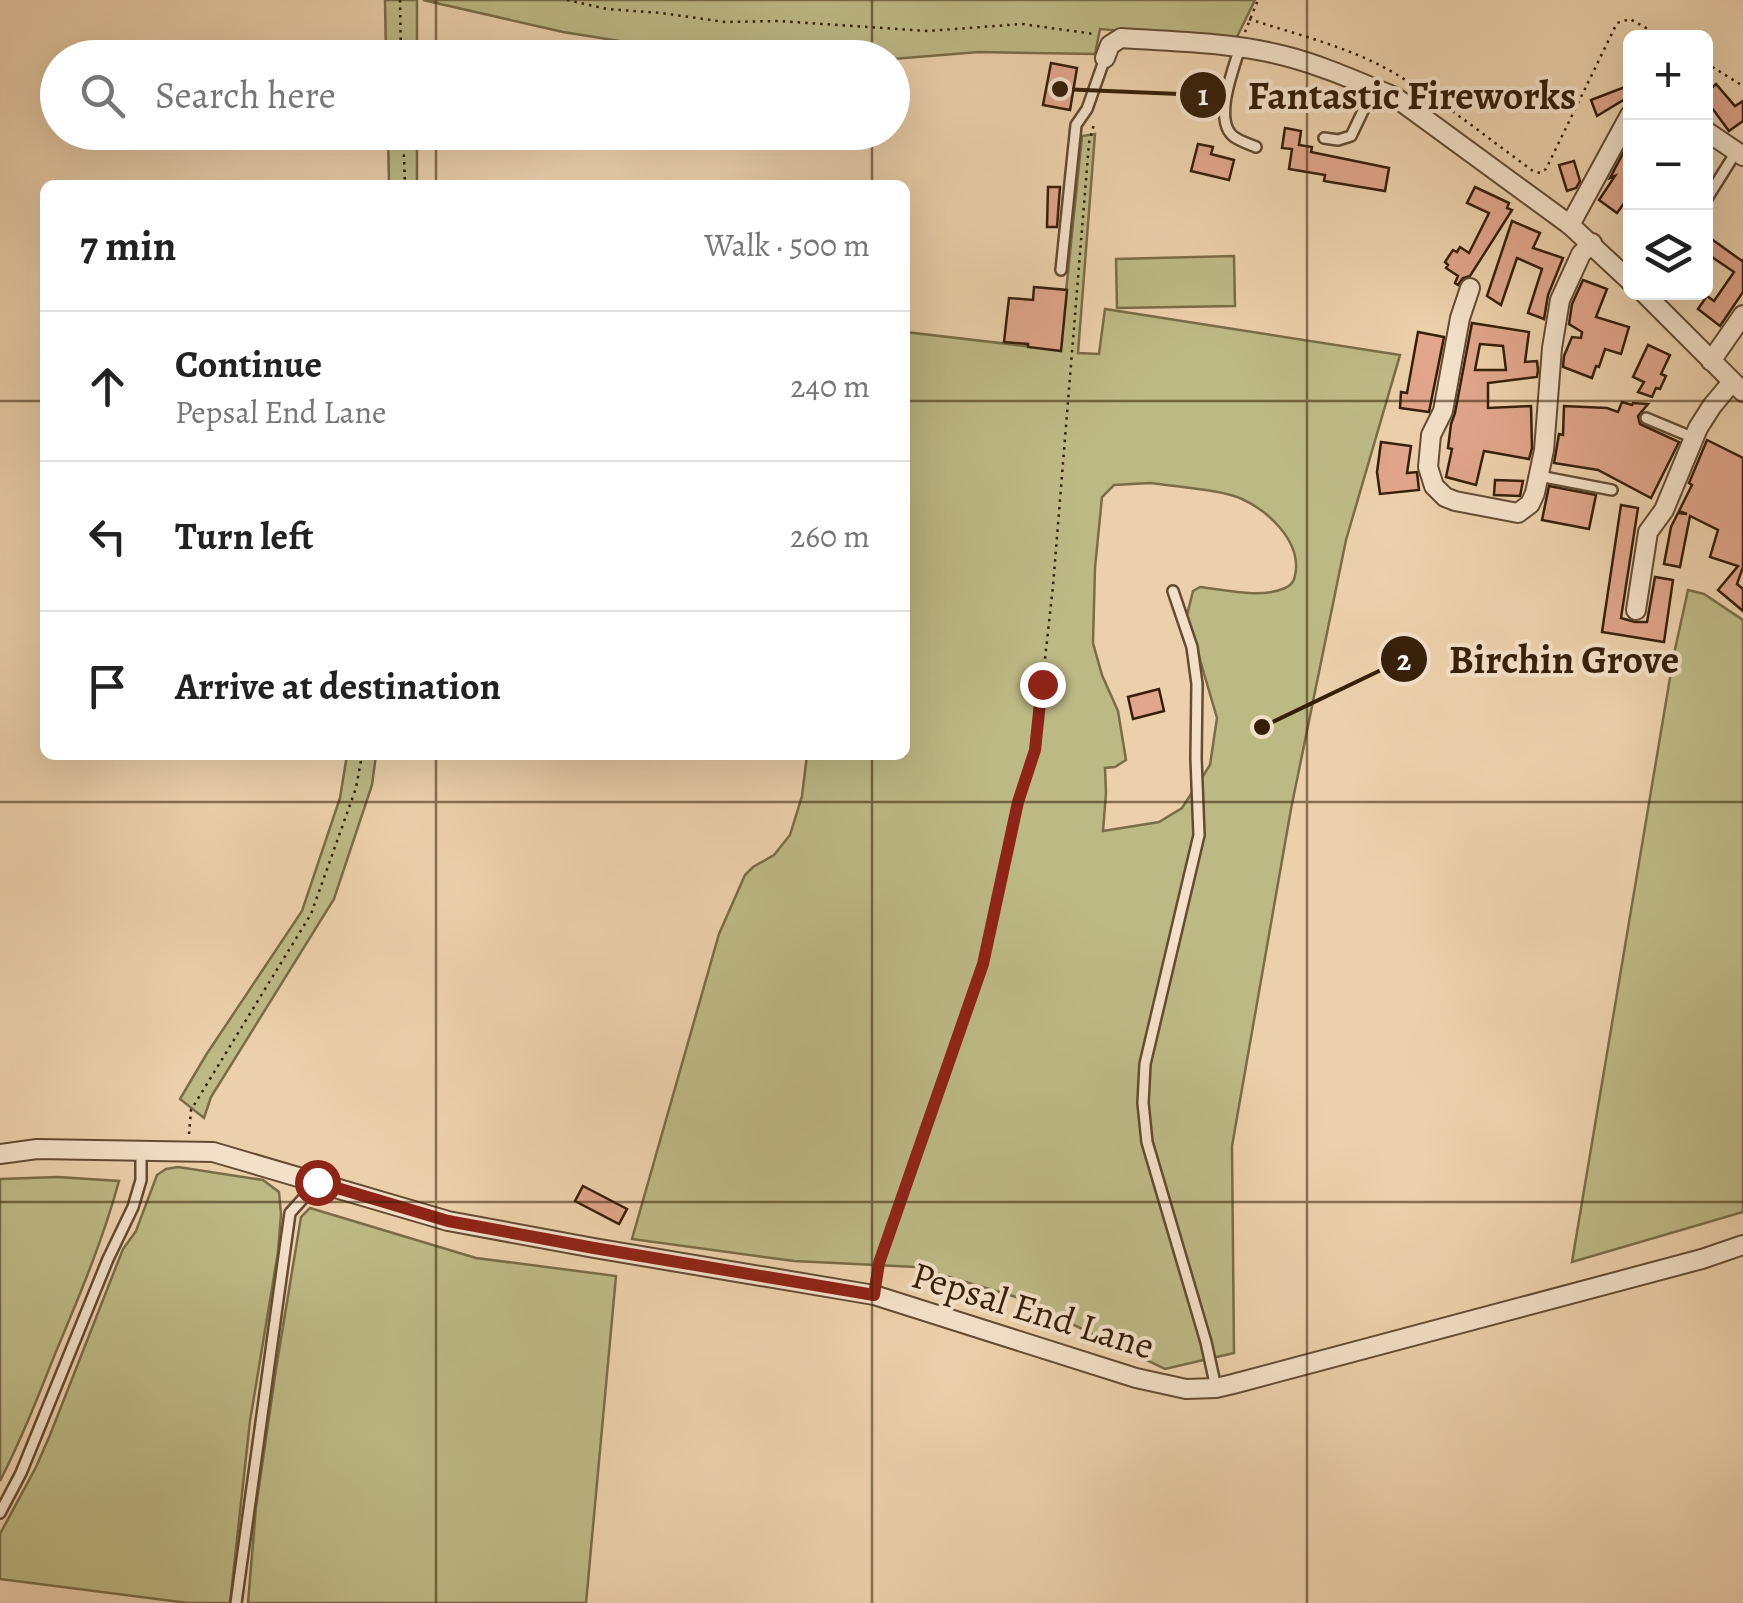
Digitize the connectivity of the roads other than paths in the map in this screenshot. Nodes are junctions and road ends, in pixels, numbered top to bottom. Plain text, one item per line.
1 (1240, 47) junction
2 (1105, 58) joint
3 (1374, 88) junction
4 (1627, 120) edge
5 (1713, 136) edge
6 (1324, 138) dead end
7 (1256, 147) dead end
8 (1740, 154) edge
9 (1713, 191) edge
10 (1570, 225) junction
11 (1592, 243) junction
12 (1060, 270) dead end
13 (1623, 274) edge
14 (1470, 288) dead end
15 (1651, 300) edge
16 (1743, 314) edge
17 (1711, 361) junction
18 (1738, 387) edge
19 (1646, 418) dead end
20 (1694, 438) junction
21 (1539, 476) junction
22 (1612, 490) dead end
23 (1173, 591) dead end
24 (1636, 610) dead end
25 (141, 1151) junction
26 (0, 1154) edge
27 (317, 1182) junction
28 (1743, 1245) edge
29 (1216, 1388) junction
30 (0, 1513) edge
31 (236, 1603) edge

1 - 2 street
1 - 3 street
1 - 7 lane
2 - 12 lane
3 - 6 lane
3 - 10 street
4 - 10 street
5 - 8 street
8 - 9 lane
10 - 11 street
11 - 13 street
11 - 21 street
14 - 21 street
15 - 17 street
16 - 17 street
17 - 18 street
18 - 20 street
19 - 20 lane
20 - 24 street
21 - 22 lane
23 - 29 lane
25 - 26 street, Pepsal End Lane
25 - 27 street, Pepsal End Lane
25 - 30 lane
27 - 29 street, Pepsal End Lane
27 - 31 lane
28 - 29 street, Pepsal End Lane

